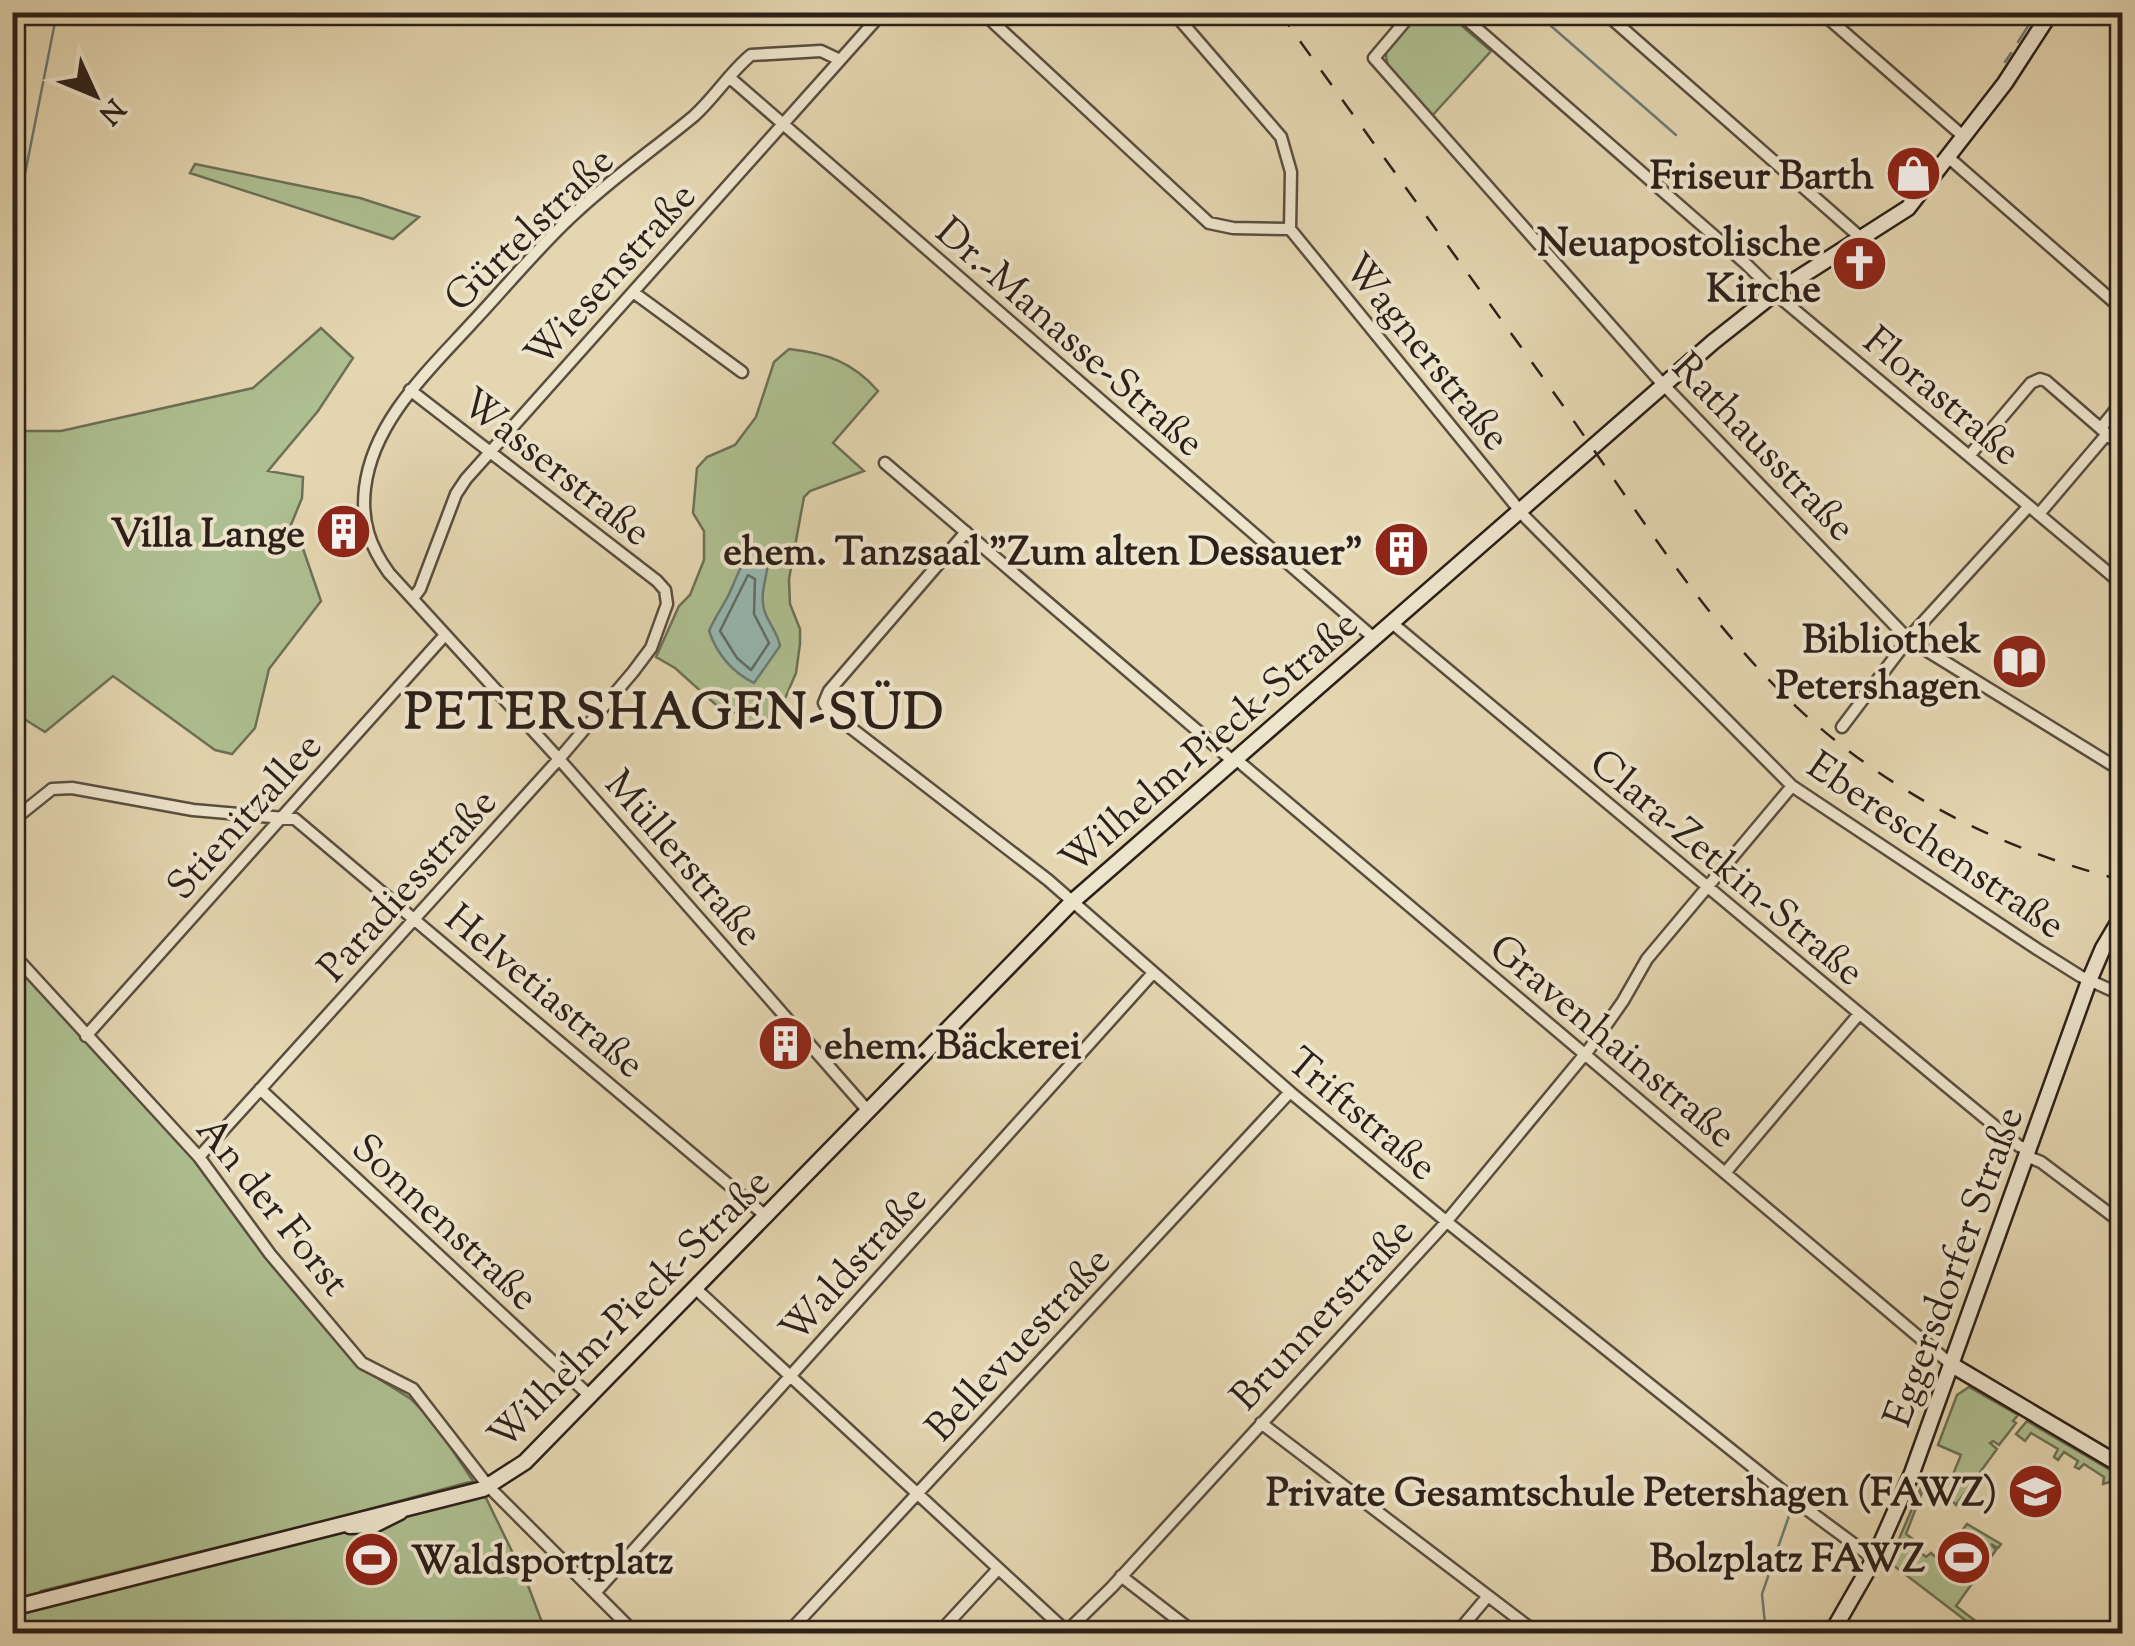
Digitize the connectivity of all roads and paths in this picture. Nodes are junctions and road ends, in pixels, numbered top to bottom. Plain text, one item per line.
1 (883, 12) edge
2 (982, 12) edge
3 (1174, 12) edge
4 (1413, 12) edge
5 (1458, 12) edge
6 (1604, 12) edge
7 (1822, 12) edge
8 (2052, 12) edge
9 (840, 60) junction
10 (730, 77) junction
11 (783, 124) junction
12 (1964, 136) junction
13 (1948, 158) junction
14 (1290, 228) junction
15 (1860, 238) junction
16 (633, 292) junction
17 (1775, 292) junction
18 (2122, 309) edge
19 (742, 372) dead end
20 (1664, 385) junction
21 (410, 390) junction
22 (2122, 402) edge
23 (2104, 431) junction
24 (2122, 447) edge
25 (492, 450) junction
26 (1970, 456) junction
27 (885, 463) dead end
28 (2028, 506) junction
29 (1519, 511) junction
30 (2039, 514) junction
31 (966, 532) junction
32 (375, 553) joint
33 (2122, 584) edge
34 (664, 590) joint
35 (414, 598) junction
36 (1392, 623) junction
37 (445, 635) junction
38 (1375, 639) junction
39 (1908, 639) junction
40 (1842, 727) dead end
41 (559, 759) junction
42 (1236, 761) junction
43 (2122, 771) edge
44 (1792, 786) junction
45 (282, 817) junction
46 (12, 821) edge
47 (1708, 888) junction
48 (1072, 902) junction
49 (2122, 916) edge
50 (415, 918) junction
51 (12, 953) edge
52 (1153, 973) junction
53 (2090, 981) junction
54 (2122, 995) edge
55 (1859, 1014) junction
56 (86, 1036) junction
57 (1585, 1054) junction
58 (260, 1090) junction
59 (1290, 1092) junction
60 (870, 1112) junction
61 (2027, 1153) junction
62 (199, 1157) junction
63 (1725, 1173) junction
64 (767, 1216) junction
65 (1447, 1222) junction
66 (2122, 1222) edge
67 (696, 1289) junction
68 (1952, 1365) junction
69 (790, 1376) junction
70 (592, 1397) junction
71 (1261, 1422) junction
72 (2122, 1466) edge
73 (489, 1487) junction
74 (918, 1494) junction
75 (1874, 1559) junction
76 (998, 1569) junction
77 (1121, 1576) junction
78 (596, 1592) junction
79 (1488, 1596) junction
80 (12, 1608) edge
81 (1065, 1632) edge
82 (636, 1634) edge
83 (787, 1634) edge
84 (938, 1634) edge
85 (1196, 1634) edge
86 (1456, 1634) edge
87 (1538, 1634) edge
88 (1831, 1634) edge

1 - 9 street, Wiesenstraße
2 - 14 street
3 - 14 street
4 - 20 street, Rathausstraße
5 - 17 street, Florastraße
6 - 15 street
7 - 12 street
8 - 12 street, Wilhelm-Pieck-Straße
9 - 10 street, Gürtelstraße
9 - 11 street, Wiesenstraße
10 - 11 street, Dr.-Manasse-Straße
10 - 21 street, Gürtelstraße
11 - 16 street, Wiesenstraße
11 - 38 street, Dr.-Manasse-Straße
12 - 13 street, Wilhelm-Pieck-Straße
13 - 15 street, Wilhelm-Pieck-Straße
13 - 18 street
14 - 29 street, Wagnerstraße
15 - 17 street, Wilhelm-Pieck-Straße
16 - 19 street
16 - 25 street, Wiesenstraße
17 - 20 street, Wilhelm-Pieck-Straße
17 - 26 street, Florastraße
20 - 29 street, Wilhelm-Pieck-Straße
20 - 39 street, Rathausstraße
21 - 25 street, Wasserstraße
21 - 32 street, Gürtelstraße
22 - 23 street
23 - 24 street
23 - 26 street
23 - 30 street
25 - 34 street, Wasserstraße
25 - 35 street, Wiesenstraße
26 - 28 street, Florastraße
27 - 31 street, Gravenhainstraße
28 - 30 street, Florastraße
28 - 39 street
29 - 36 street, Wilhelm-Pieck-Straße
29 - 44 street, Ebereschenstraße
30 - 33 street, Florastraße
31 - 42 street, Gravenhainstraße
31 - 48 street, Triftstraße
32 - 35 street, Müllerstraße
34 - 41 street, Paradiesstraße
35 - 37 street, Müllerstraße
36 - 38 street, Wilhelm-Pieck-Straße
36 - 47 street, Clara-Zetkin-Straße
37 - 41 street, Müllerstraße
37 - 45 street, Stienitzallee
38 - 42 street, Wilhelm-Pieck-Straße
39 - 40 street
39 - 43 street, Rathausstraße
41 - 50 street, Paradiesstraße
41 - 60 street, Müllerstraße
42 - 48 street, Wilhelm-Pieck-Straße
42 - 57 street, Gravenhainstraße
44 - 47 street, Brunnerstraße
44 - 53 street, Ebereschenstraße
45 - 46 street
45 - 50 street, Helvetiastraße
45 - 56 street, Stienitzallee
47 - 55 street, Clara-Zetkin-Straße
47 - 57 street, Brunnerstraße
48 - 52 street, Triftstraße
48 - 60 street, Wilhelm-Pieck-Straße
49 - 53 street, Eggersdorfer Straße
50 - 58 street, Paradiesstraße
50 - 64 street, Helvetiastraße
51 - 56 street, An der Forst
52 - 59 street, Triftstraße
52 - 69 street, Waldstraße
53 - 54 street, Ebereschenstraße
53 - 61 street, Eggersdorfer Straße
55 - 61 street, Clara-Zetkin-Straße
55 - 63 street
56 - 62 street, An der Forst
57 - 63 street, Gravenhainstraße
57 - 65 street, Brunnerstraße
58 - 62 street, Paradiesstraße
58 - 70 street, Sonnenstraße
59 - 65 street, Triftstraße
59 - 74 street, Bellevuestraße
60 - 64 street, Wilhelm-Pieck-Straße
61 - 66 street, Clara-Zetkin-Straße
61 - 68 street, Eggersdorfer Straße
62 - 73 street, An der Forst
63 - 68 street, Gravenhainstraße
64 - 67 street, Wilhelm-Pieck-Straße
65 - 71 street, Brunnerstraße
65 - 75 street, Triftstraße
67 - 69 street
67 - 70 street, Wilhelm-Pieck-Straße
68 - 72 street
68 - 75 street, Eggersdorfer Straße
69 - 74 street
69 - 78 street, Waldstraße
70 - 73 street, Wilhelm-Pieck-Straße
71 - 77 street, Brunnerstraße
71 - 79 street
73 - 78 street, An der Forst
73 - 80 street, Wilhelm-Pieck-Straße
74 - 76 street
74 - 83 street, Bellevuestraße
75 - 88 street, Eggersdorfer Straße
76 - 81 street
76 - 84 street
77 - 81 street, Brunnerstraße
77 - 85 street
78 - 82 street, An der Forst
79 - 86 street
79 - 87 street

